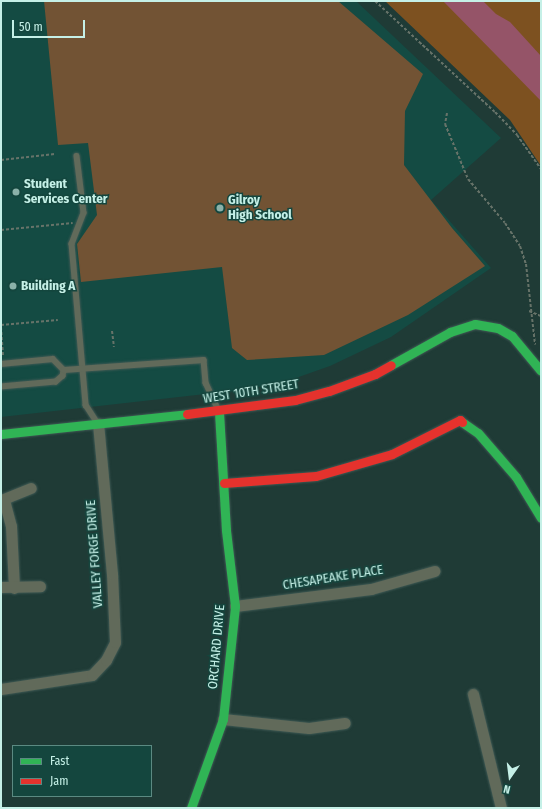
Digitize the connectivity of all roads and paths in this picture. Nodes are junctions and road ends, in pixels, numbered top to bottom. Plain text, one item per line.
1 (375, 1) edge
2 (448, 113) dead end
3 (55, 154) dead end
4 (77, 156) dead end
5 (1, 160) edge
6 (541, 169) edge
7 (80, 222) junction
8 (1, 230) edge
9 (529, 311) junction
10 (541, 316) edge
11 (58, 320) dead end
12 (1, 326) edge
13 (112, 332) dead end
14 (114, 347) dead end
15 (536, 347) dead end
16 (3, 355) dead end
17 (1, 364) edge
18 (64, 370) junction
19 (83, 371) junction
20 (541, 371) edge
21 (1, 387) edge
22 (219, 411) junction
23 (98, 424) junction
24 (1, 434) edge
25 (224, 483) junction
26 (31, 488) dead end
27 (3, 500) edge
28 (541, 518) edge
29 (434, 571) dead end
30 (40, 586) dead end
31 (1, 587) edge
32 (14, 588) junction
33 (235, 606) junction
34 (1, 689) edge
35 (473, 694) dead end
36 (223, 719) junction
37 (346, 723) dead end
38 (191, 808) edge
39 (501, 808) edge

1 - 6 path
2 - 9 path
3 - 5 path
4 - 7 lane
7 - 8 path
7 - 19 lane
9 - 10 path
9 - 15 path
11 - 12 path
12 - 16 path
13 - 14 path
17 - 18 lane
18 - 19 lane
18 - 21 lane
19 - 22 lane
19 - 23 lane
20 - 22 street, WEST 10TH STREET
22 - 23 street, WEST 10TH STREET
22 - 25 street, ORCHARD DRIVE
23 - 24 street, WEST 10TH STREET
23 - 34 street, VALLEY FORGE DRIVE
25 - 28 street
25 - 33 street, ORCHARD DRIVE
26 - 27 street
27 - 32 street
29 - 33 street, CHESAPEAKE PLACE
30 - 32 street
31 - 32 street
33 - 36 street, ORCHARD DRIVE
35 - 39 street
36 - 37 street
36 - 38 street, ORCHARD DRIVE

